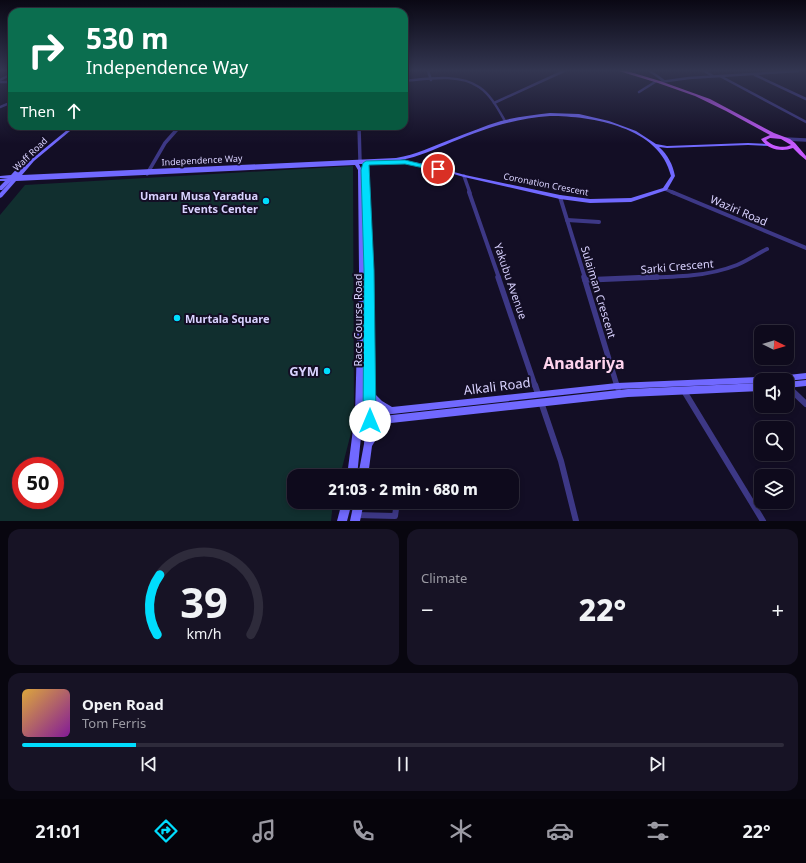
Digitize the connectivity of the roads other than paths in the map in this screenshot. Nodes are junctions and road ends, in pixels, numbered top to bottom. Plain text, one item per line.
1 (488, 95) edge
2 (511, 95) edge
3 (692, 95) edge
4 (696, 95) edge
5 (756, 95) edge
6 (494, 103) junction
7 (505, 121) junction
8 (806, 122) edge
9 (65, 130) edge
10 (69, 130) edge
11 (176, 130) edge
12 (359, 130) edge
13 (781, 138) junction
14 (763, 139) junction
15 (804, 140) edge
16 (748, 144) junction
17 (793, 145) junction
18 (773, 146) junction
19 (658, 147) junction
20 (413, 155) junction
21 (806, 159) edge
22 (395, 162) joint
23 (361, 163) junction
24 (412, 163) junction
25 (22, 171) junction
26 (148, 173) junction
27 (28, 176) junction
28 (464, 176) junction
29 (23, 179) junction
30 (7, 180) edge
31 (665, 189) junction
32 (0, 196) edge
33 (560, 197) junction
34 (567, 220) junction
35 (599, 222) dead end
36 (806, 248) edge
37 (767, 249) dead end
38 (585, 280) junction
39 (806, 376) edge
40 (806, 383) edge
41 (794, 385) edge
42 (754, 387) edge
43 (619, 390) junction
44 (684, 391) junction
45 (369, 393) junction
46 (794, 393) edge
47 (538, 394) junction
48 (541, 402) junction
49 (806, 404) edge
50 (391, 415) junction
51 (370, 417) junction
52 (359, 418) junction
53 (368, 444) junction
54 (353, 469) edge
55 (364, 469) edge
56 (345, 509) edge
57 (396, 509) edge
58 (356, 518) edge
59 (342, 521) edge
60 (576, 521) edge
61 (763, 521) edge

1 - 6 street
2 - 6 street
3 - 14 main road
4 - 13 main road
5 - 8 street
6 - 7 street
7 - 19 main road
7 - 20 main road
9 - 30 main road, Waff Road
10 - 25 main road, Waff Road
11 - 26 street
12 - 23 street
13 - 14 main road
13 - 15 street
13 - 17 main road
14 - 16 main road
14 - 18 main road
15 - 17 street
16 - 18 main road
16 - 19 main road
17 - 18 main road
17 - 21 main road
18 - 21 main road
19 - 31 main road
20 - 23 main road, Independence Way
20 - 24 main road
22 - 23 main road, Independence Way
22 - 24 main road, Coronation Crescent
23 - 26 main road, Independence Way
23 - 45 main road, Race Course Road
23 - 52 main road, Race Course Road
24 - 28 main road, Coronation Crescent
25 - 27 main road
25 - 30 main road, Waff Road
26 - 27 main road, Independence Way
26 - 29 main road, Independence Way
27 - 30 main road, Independence Way
28 - 33 main road, Coronation Crescent
28 - 47 street, Yakubu Avenue
29 - 30 main road
29 - 30 main road, Independence Way
30 - 32 main road, Waff Road
31 - 33 main road, Coronation Crescent
31 - 36 street, Waziri Road
33 - 34 street, Sulaiman Crescent
34 - 35 street
34 - 38 street, Sulaiman Crescent
37 - 38 street, Sarki Crescent
38 - 43 street, Sulaiman Crescent
39 - 43 main road, Alkali Road
40 - 41 main road
42 - 44 main road, Alkali Road
43 - 44 main road, Alkali Road
43 - 47 main road, Alkali Road
43 - 48 main road, Alkali Road
44 - 61 street
45 - 50 main road
45 - 51 main road, Race Course Road
46 - 49 street
47 - 50 main road, Alkali Road
48 - 50 main road, Alkali Road
48 - 60 street
50 - 51 main road, Alkali Road
50 - 53 main road
51 - 52 main road, Alkali Road
51 - 53 main road, Race Course Road
52 - 54 main road, Race Course Road
53 - 55 main road, Race Course Road
56 - 59 main road
57 - 58 street

